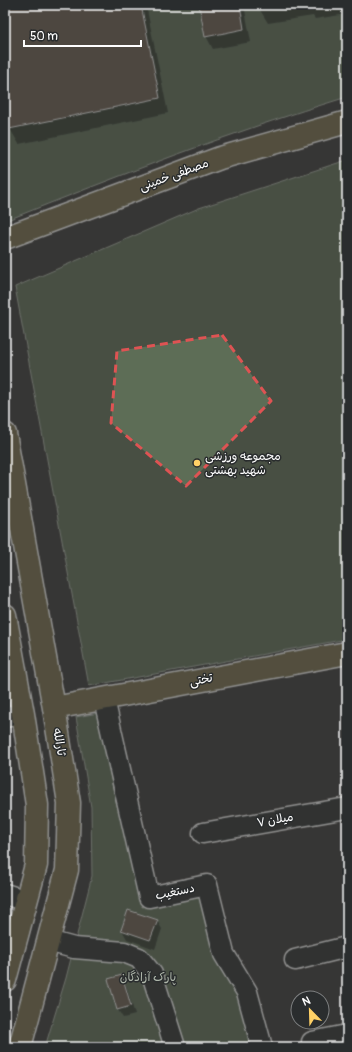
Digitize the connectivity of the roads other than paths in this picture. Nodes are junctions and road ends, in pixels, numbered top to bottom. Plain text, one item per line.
1 (347, 122) edge
2 (5, 238) edge
3 (5, 434) edge
4 (5, 615) edge
5 (347, 653) edge
6 (104, 699) junction
7 (54, 708) junction
8 (14, 715) edge
9 (347, 808) edge
10 (203, 833) dead end
11 (5, 894) edge
12 (26, 901) junction
13 (48, 941) junction
14 (347, 947) edge
15 (295, 960) dead end
16 (5, 980) edge
17 (347, 1034) edge
18 (312, 1042) dead end
19 (20, 1047) edge
20 (175, 1047) edge
21 (262, 1047) edge

1 - 2 main road, مصطفی خمینی
3 - 7 main road, ثارالله
4 - 8 main road
5 - 6 main road, تختی
6 - 7 main road, تختی
6 - 21 street, دستغیب
7 - 13 main road, ثارالله
8 - 12 main road
9 - 10 street, میلان ۷
11 - 12 street
12 - 16 main road
13 - 19 main road, ثارالله
13 - 20 street
14 - 15 street
17 - 18 street

